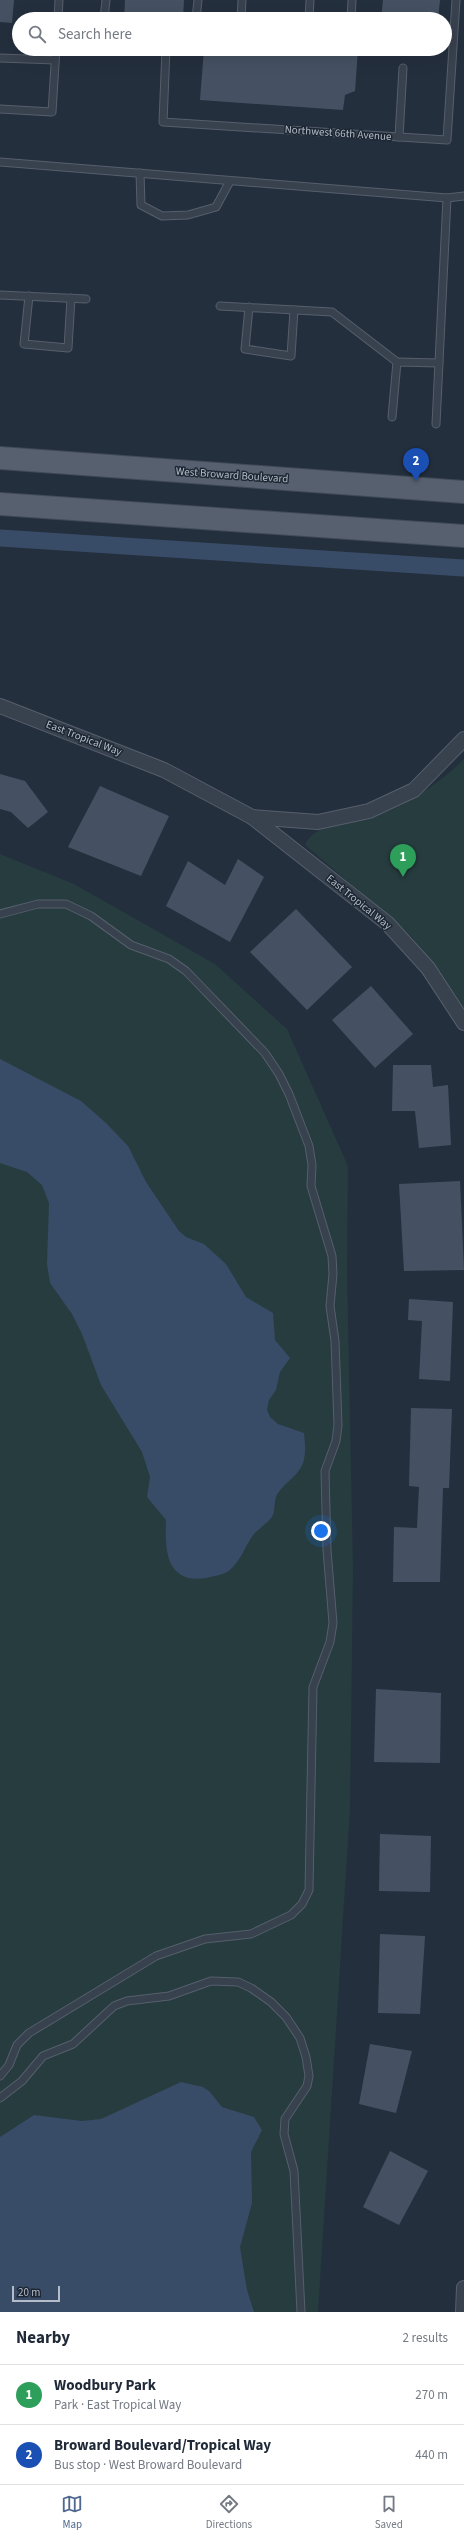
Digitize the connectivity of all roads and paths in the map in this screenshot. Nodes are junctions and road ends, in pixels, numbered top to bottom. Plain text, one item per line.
1 (59, 0) edge
2 (106, 0) edge
3 (198, 0) edge
4 (242, 0) edge
5 (310, 0) edge
6 (352, 0) edge
7 (456, 0) edge
8 (58, 12) edge
9 (105, 12) edge
10 (197, 12) edge
11 (241, 12) edge
12 (309, 12) edge
13 (351, 12) edge
14 (55, 56) edge
15 (166, 56) edge
16 (0, 58) edge
17 (55, 60) junction
18 (403, 68) dead end
19 (0, 109) edge
20 (399, 137) junction
21 (0, 162) edge
22 (140, 173) junction
23 (230, 181) junction
24 (464, 196) edge
25 (447, 198) junction
26 (0, 295) edge
27 (29, 296) junction
28 (71, 298) junction
29 (86, 299) dead end
30 (220, 306) dead end
31 (249, 307) junction
32 (294, 310) junction
33 (397, 362) junction
34 (439, 363) junction
35 (392, 417) dead end
36 (436, 424) dead end
37 (0, 458) edge
38 (464, 492) edge
39 (0, 504) edge
40 (464, 536) edge
41 (0, 706) edge
42 (464, 739) edge
43 (252, 817) junction
44 (0, 914) edge
45 (464, 1023) edge
46 (0, 2076) edge
47 (0, 2098) edge
48 (464, 2288) edge
49 (301, 2312) edge
50 (463, 2312) edge

1 - 8 lane
2 - 9 lane
3 - 10 lane
4 - 11 lane
5 - 12 lane
6 - 13 lane
7 - 20 lane, Northwest 66th Avenue
14 - 17 lane
15 - 20 lane, Northwest 66th Avenue
16 - 17 lane
17 - 19 lane
18 - 20 lane
21 - 22 lane
22 - 23 lane
22 - 23 lane
23 - 25 lane
24 - 25 lane
25 - 34 lane
26 - 27 lane
27 - 28 lane
27 - 28 lane
28 - 29 lane
30 - 31 lane
31 - 32 lane
31 - 32 lane
32 - 33 lane
33 - 34 lane
33 - 35 lane
34 - 36 lane
37 - 38 main road, West Broward Boulevard
39 - 40 main road
41 - 43 street, East Tropical Way
42 - 43 street, East Tropical Way
43 - 45 street, East Tropical Way
44 - 46 lane
47 - 49 lane
48 - 50 street

